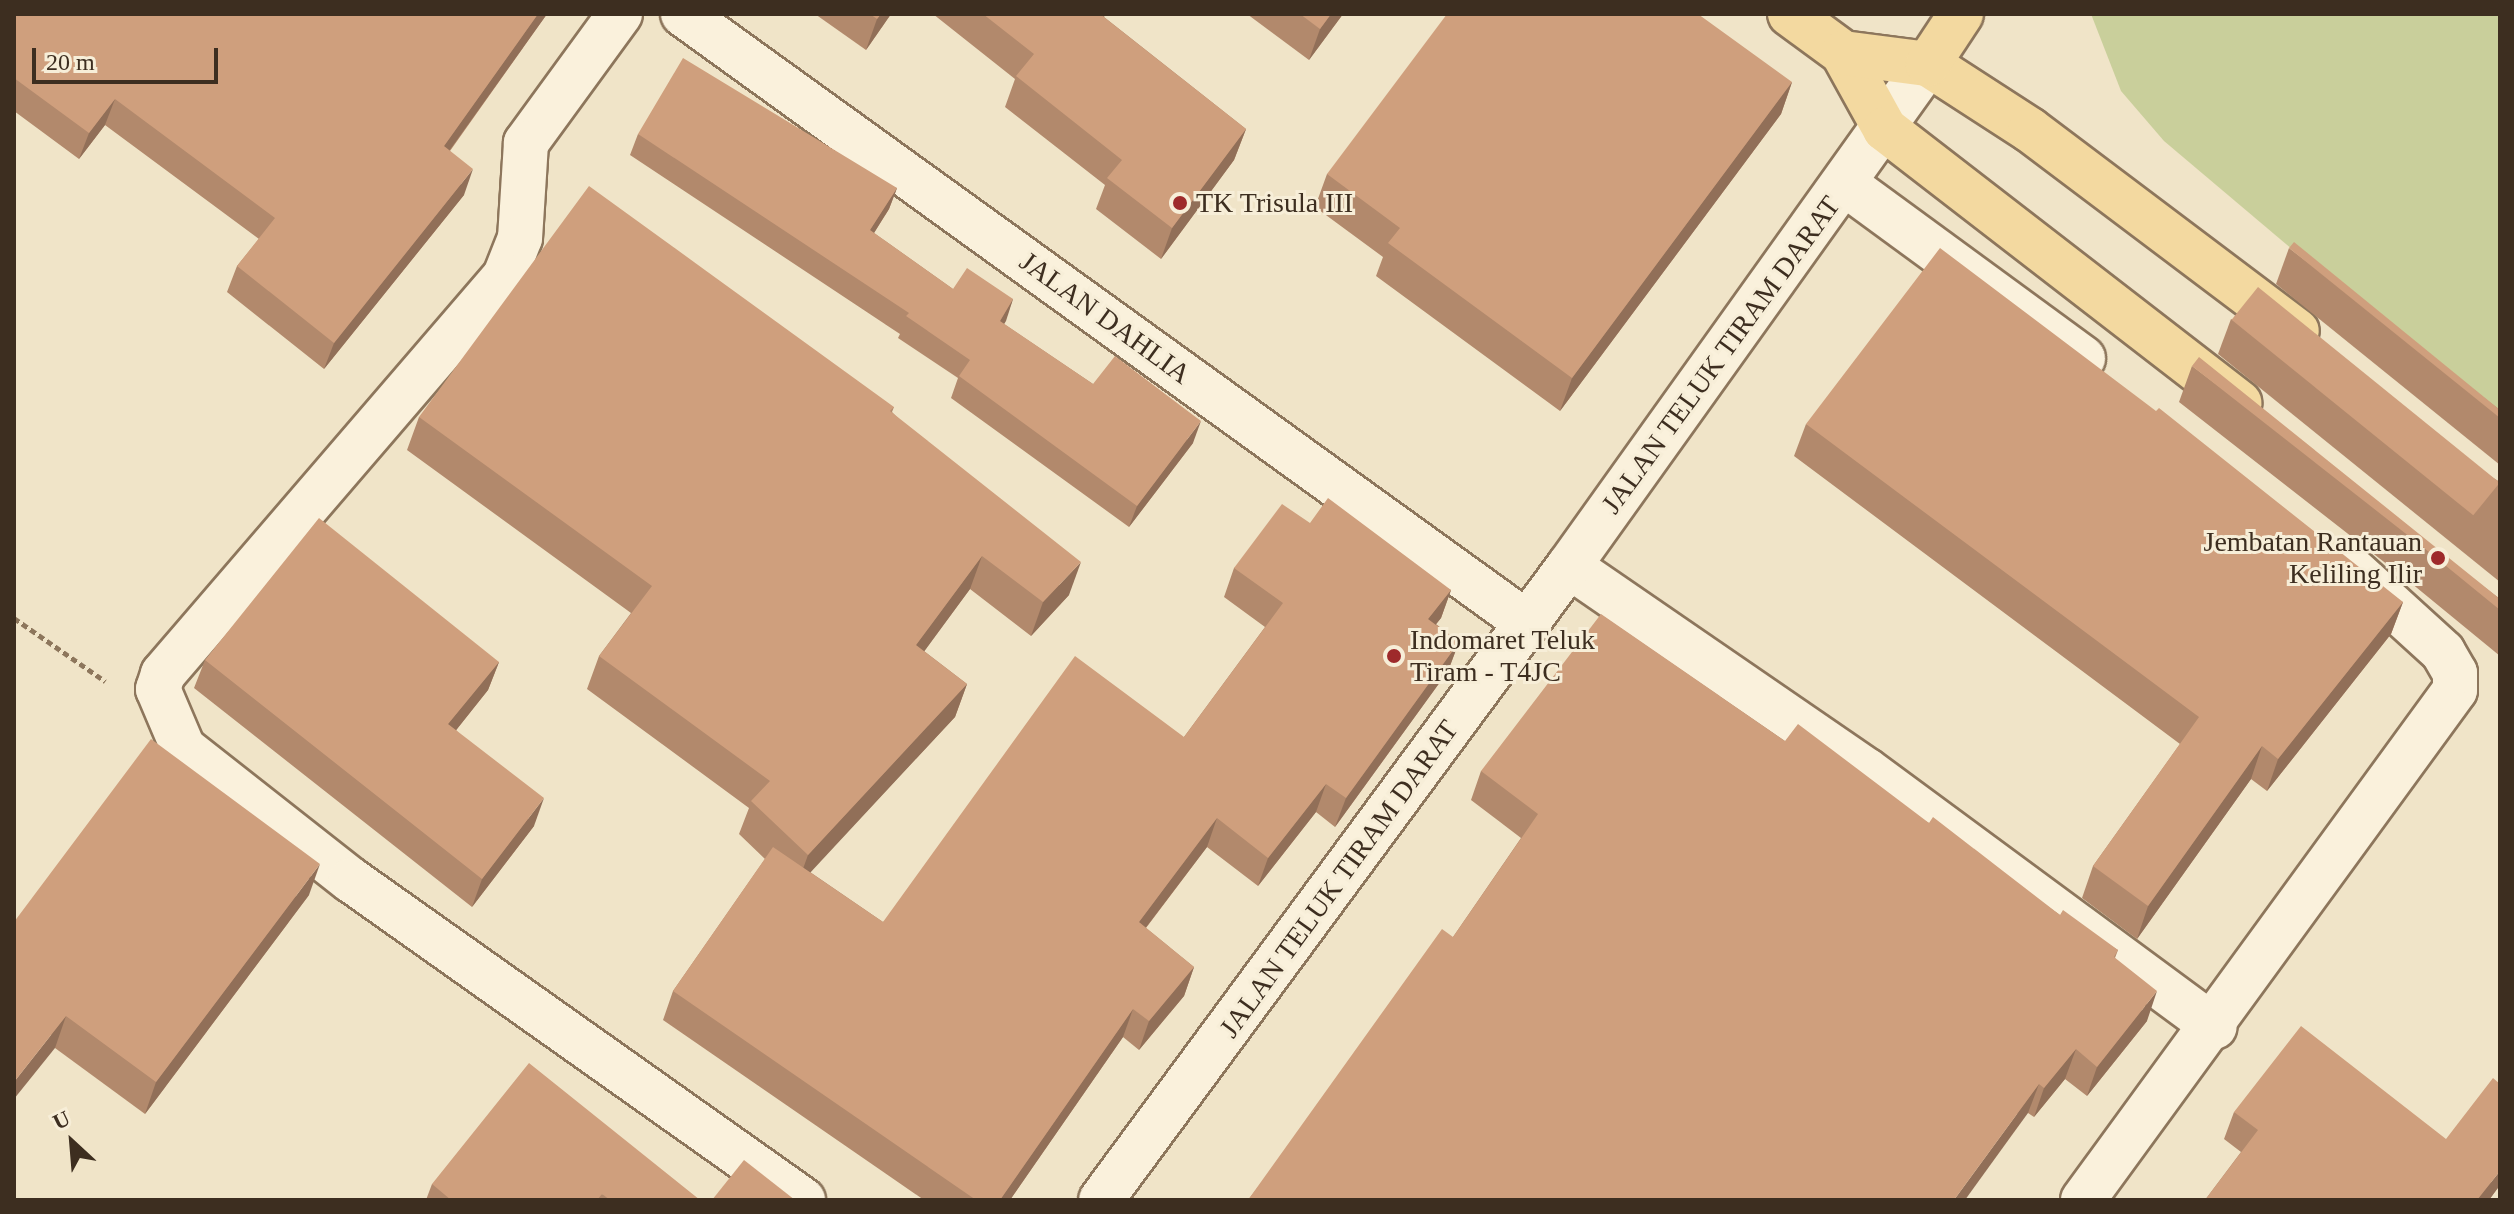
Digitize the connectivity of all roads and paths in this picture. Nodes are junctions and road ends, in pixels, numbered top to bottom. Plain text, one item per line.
1 (620, 14) edge
2 (683, 14) edge
3 (1790, 14) edge
4 (1961, 14) edge
5 (1843, 53) junction
6 (1928, 64) junction
7 (1885, 129) junction
8 (1845, 184) junction
9 (2329, 357) edge
10 (2117, 384) edge
11 (2274, 431) edge
12 (2327, 549) edge
13 (1569, 566) junction
14 (14, 618) edge
15 (1527, 623) junction
16 (168, 720) junction
17 (2214, 1027) junction
18 (803, 1200) edge
19 (1101, 1200) edge
20 (2083, 1200) edge

1 - 16 street
2 - 15 street, JALAN DAHLIA
3 - 5 main road
4 - 6 main road
5 - 6 main road
5 - 7 main road
6 - 7 street, JALAN TELUK TIRAM DARAT
6 - 9 main road
7 - 8 street, JALAN TELUK TIRAM DARAT
7 - 11 main road
8 - 10 street
8 - 13 street, JALAN TELUK TIRAM DARAT
12 - 17 street
13 - 15 street, JALAN TELUK TIRAM DARAT
13 - 17 street
14 - 16 path
15 - 19 street, JALAN TELUK TIRAM DARAT
16 - 18 street
17 - 20 street

